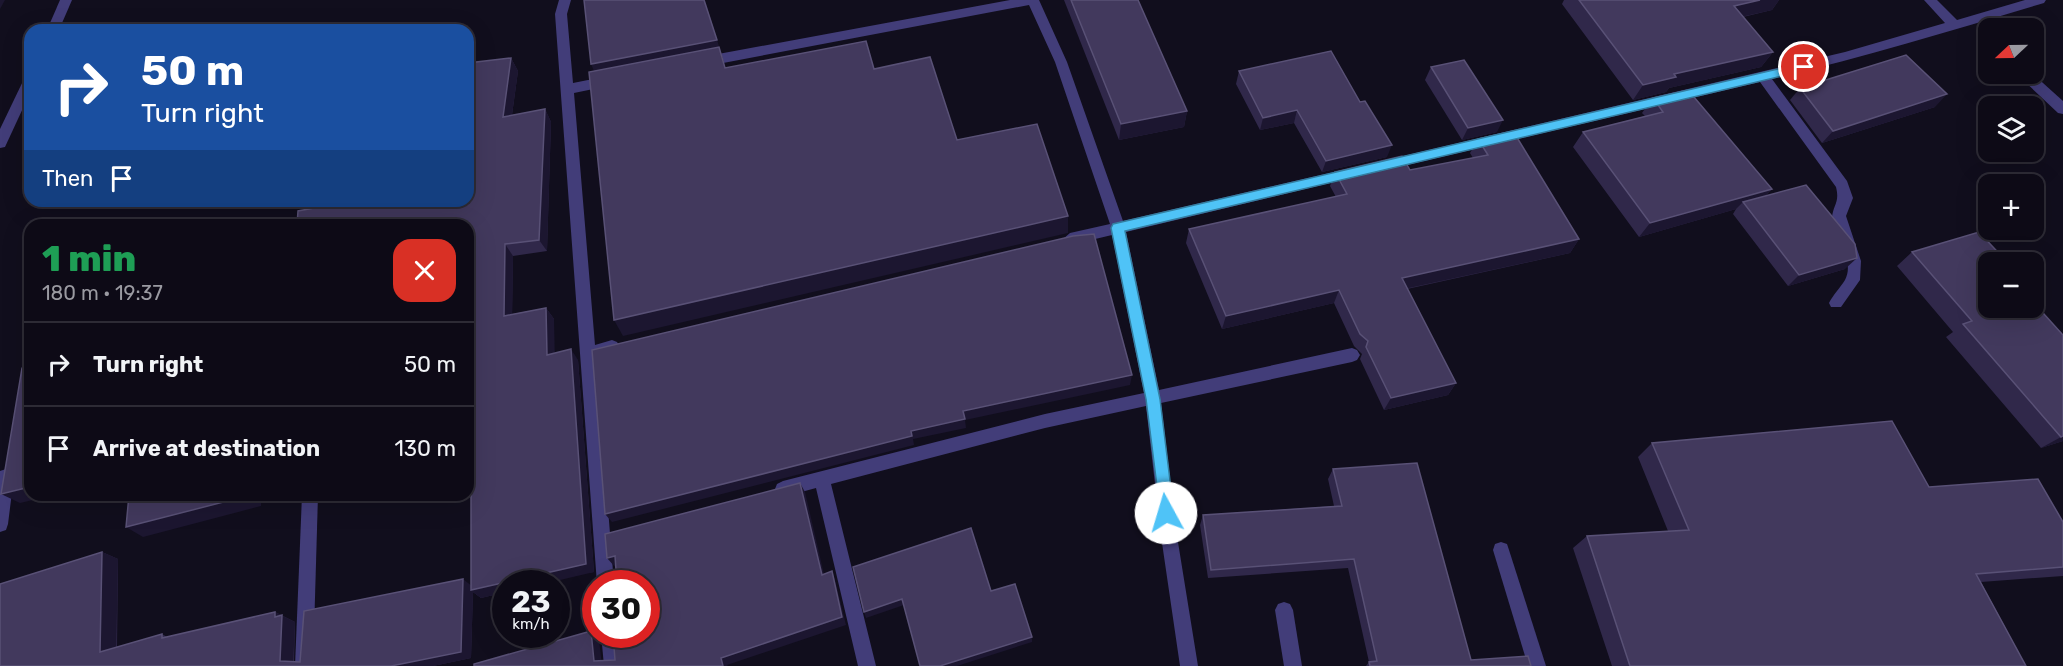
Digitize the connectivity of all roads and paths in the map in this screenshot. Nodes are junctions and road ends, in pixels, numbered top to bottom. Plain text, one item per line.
1 (66, 0) edge
2 (565, 0) edge
3 (1033, 0) edge
4 (1929, 0) edge
5 (2040, 0) edge
6 (55, 24) edge
7 (1955, 26) junction
8 (693, 64) edge
9 (1763, 77) junction
10 (624, 78) edge
11 (2036, 84) edge
12 (567, 89) junction
13 (24, 92) edge
14 (2063, 109) edge
15 (0, 143) edge
16 (1118, 228) junction
17 (1060, 241) edge
18 (1836, 303) dead end
19 (622, 344) edge
20 (587, 352) junction
21 (1352, 355) dead end
22 (1153, 399) junction
23 (9, 457) edge
24 (822, 479) junction
25 (764, 494) edge
26 (310, 501) edge
27 (0, 524) edge
28 (1501, 550) dead end
29 (607, 570) edge
30 (1284, 610) dead end
31 (611, 648) edge
32 (304, 666) edge
33 (613, 666) edge
34 (867, 666) edge
35 (1189, 666) edge
36 (1293, 666) edge
37 (1538, 666) edge

1 - 6 street
2 - 12 street
3 - 8 street
3 - 16 street
4 - 7 street
5 - 7 street
7 - 9 street
9 - 16 street
9 - 18 street
10 - 12 street
11 - 14 street
12 - 20 street
13 - 15 street
16 - 17 street
16 - 22 street
19 - 20 street
20 - 29 street
21 - 22 street
22 - 24 street
22 - 35 street
23 - 27 street
24 - 25 street
24 - 34 street
26 - 32 street
28 - 37 street
30 - 36 street
31 - 33 street

